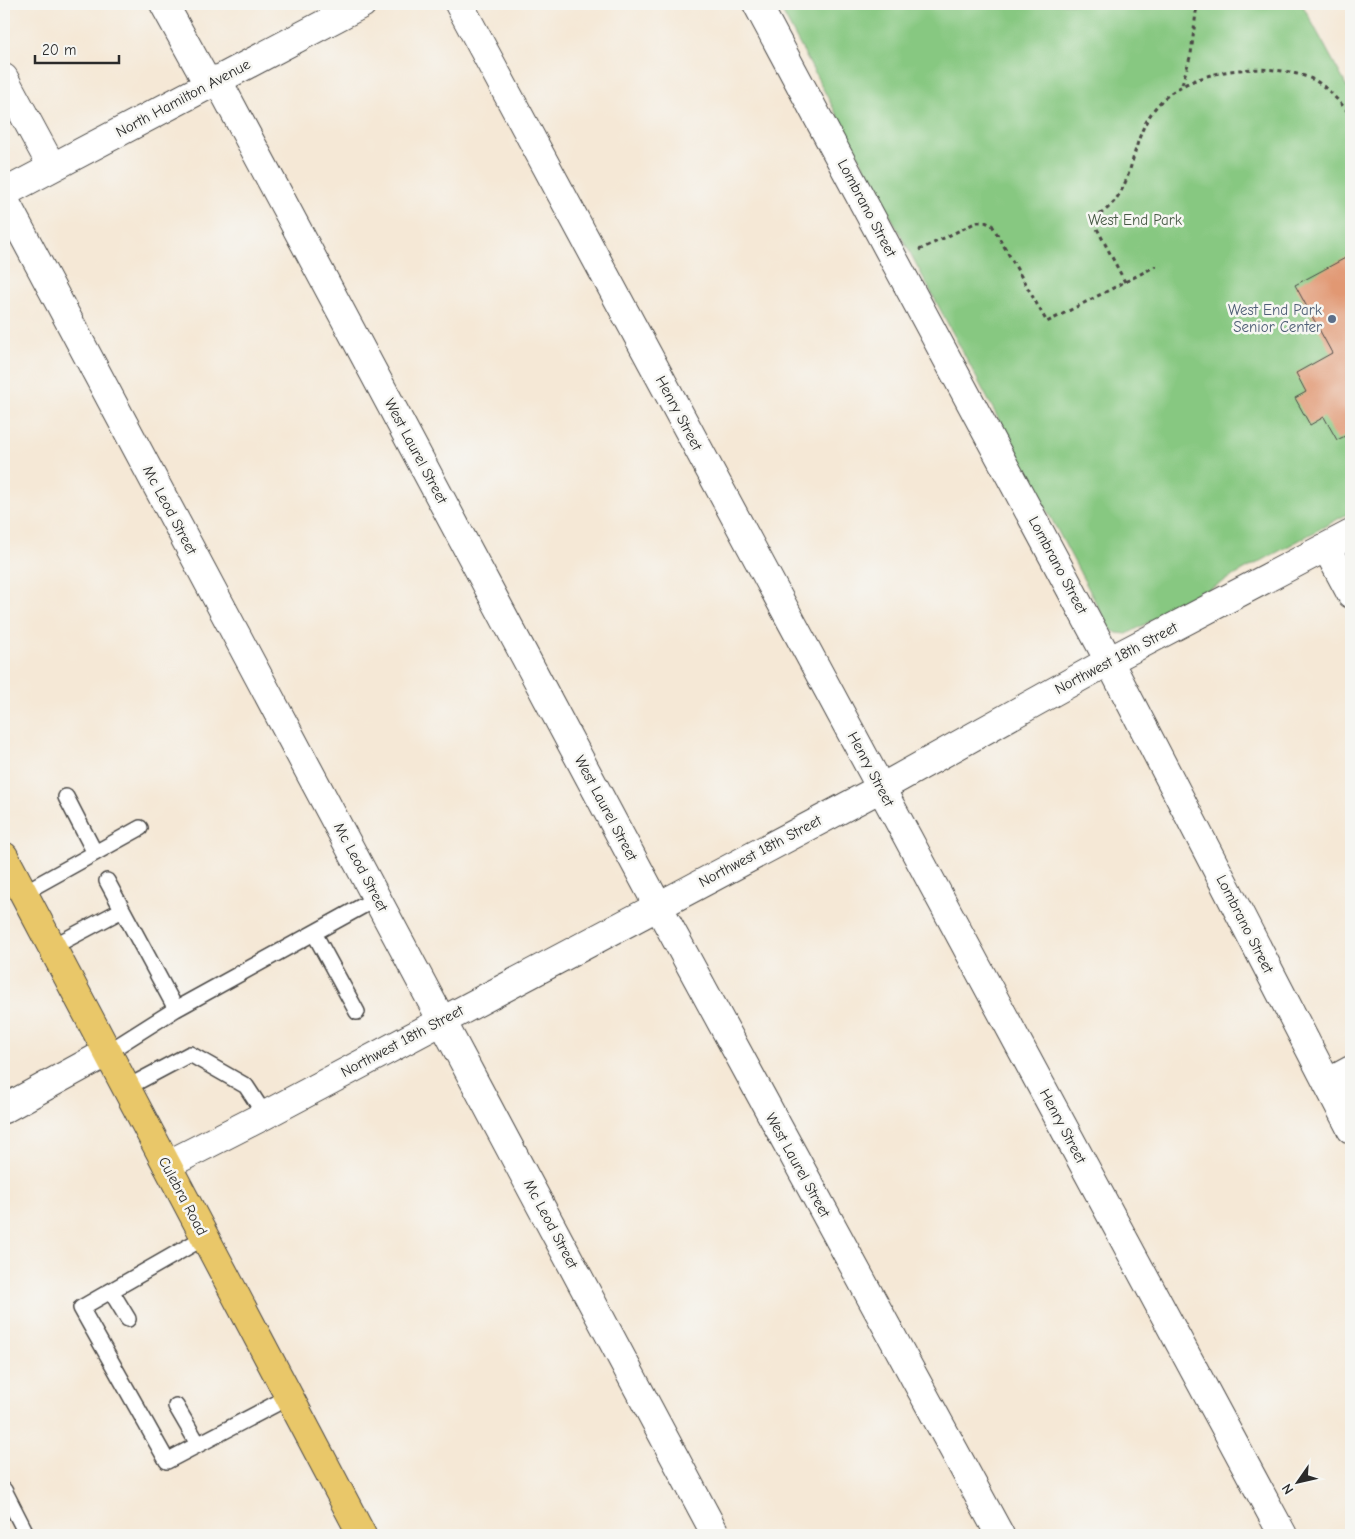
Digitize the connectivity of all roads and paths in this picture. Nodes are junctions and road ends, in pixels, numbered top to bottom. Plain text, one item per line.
1 (164, 4) edge
2 (362, 4) edge
3 (459, 4) edge
4 (757, 4) edge
5 (1197, 4) edge
6 (4, 78) edge
7 (213, 81) junction
8 (1182, 84) junction
9 (1351, 115) edge
10 (52, 167) junction
11 (4, 193) edge
12 (4, 199) edge
13 (914, 253) dead end
14 (1156, 266) dead end
15 (1125, 282) junction
16 (1351, 534) edge
17 (1326, 547) junction
18 (1351, 594) edge
19 (1109, 661) junction
20 (881, 788) junction
21 (66, 798) dead end
22 (140, 828) dead end
23 (95, 853) junction
24 (4, 856) edge
25 (107, 881) dead end
26 (23, 893) junction
27 (377, 898) junction
28 (658, 906) junction
29 (122, 910) junction
30 (314, 933) junction
31 (52, 948) junction
32 (176, 1009) junction
33 (357, 1012) dead end
34 (442, 1020) junction
35 (108, 1052) junction
36 (1351, 1070) edge
37 (1327, 1083) junction
38 (126, 1088) junction
39 (4, 1108) edge
40 (265, 1115) junction
41 (1351, 1129) edge
42 (167, 1164) junction
43 (205, 1237) junction
44 (110, 1290) junction
45 (128, 1320) dead end
46 (289, 1397) junction
47 (176, 1406) dead end
48 (198, 1444) junction
49 (4, 1490) edge
50 (27, 1535) edge
51 (362, 1535) edge
52 (716, 1535) edge
53 (1000, 1535) edge
54 (1282, 1535) edge

1 - 7 street, West Laurel Street
2 - 7 street, North Hamilton Avenue
3 - 20 street, Henry Street
4 - 19 street, Lombrano Street
5 - 8 path
6 - 10 street
7 - 10 street, North Hamilton Avenue
7 - 28 street, West Laurel Street
8 - 9 path
8 - 15 path
10 - 11 street, North Hamilton Avenue
12 - 27 street, Mc Leod Street
13 - 15 path
14 - 15 path
16 - 17 street, Northwest 18th Street
17 - 18 street
17 - 19 street, Northwest 18th Street
19 - 20 street, Northwest 18th Street
19 - 37 street, Lombrano Street
20 - 28 street, Northwest 18th Street
20 - 54 street, Henry Street
21 - 23 lane
22 - 23 lane
23 - 26 lane
24 - 26 main road, Culebra Road
25 - 29 lane
26 - 31 main road, Culebra Road
27 - 30 lane
27 - 34 street, Mc Leod Street
28 - 34 street, Northwest 18th Street
28 - 53 street, West Laurel Street
29 - 31 lane
29 - 32 lane
30 - 32 lane
30 - 33 lane
31 - 35 main road, Culebra Road
32 - 35 lane
34 - 40 street, Northwest 18th Street
34 - 52 street, Mc Leod Street
35 - 38 main road, Culebra Road
35 - 39 street
36 - 37 street
37 - 41 street, Lombrano Street
38 - 40 lane
38 - 42 main road, Culebra Road
40 - 42 street, Northwest 18th Street
42 - 43 main road, Culebra Road
43 - 44 lane
43 - 46 main road, Culebra Road
44 - 45 lane
44 - 48 lane
46 - 48 lane
46 - 51 main road, Culebra Road
47 - 48 lane
49 - 50 lane

